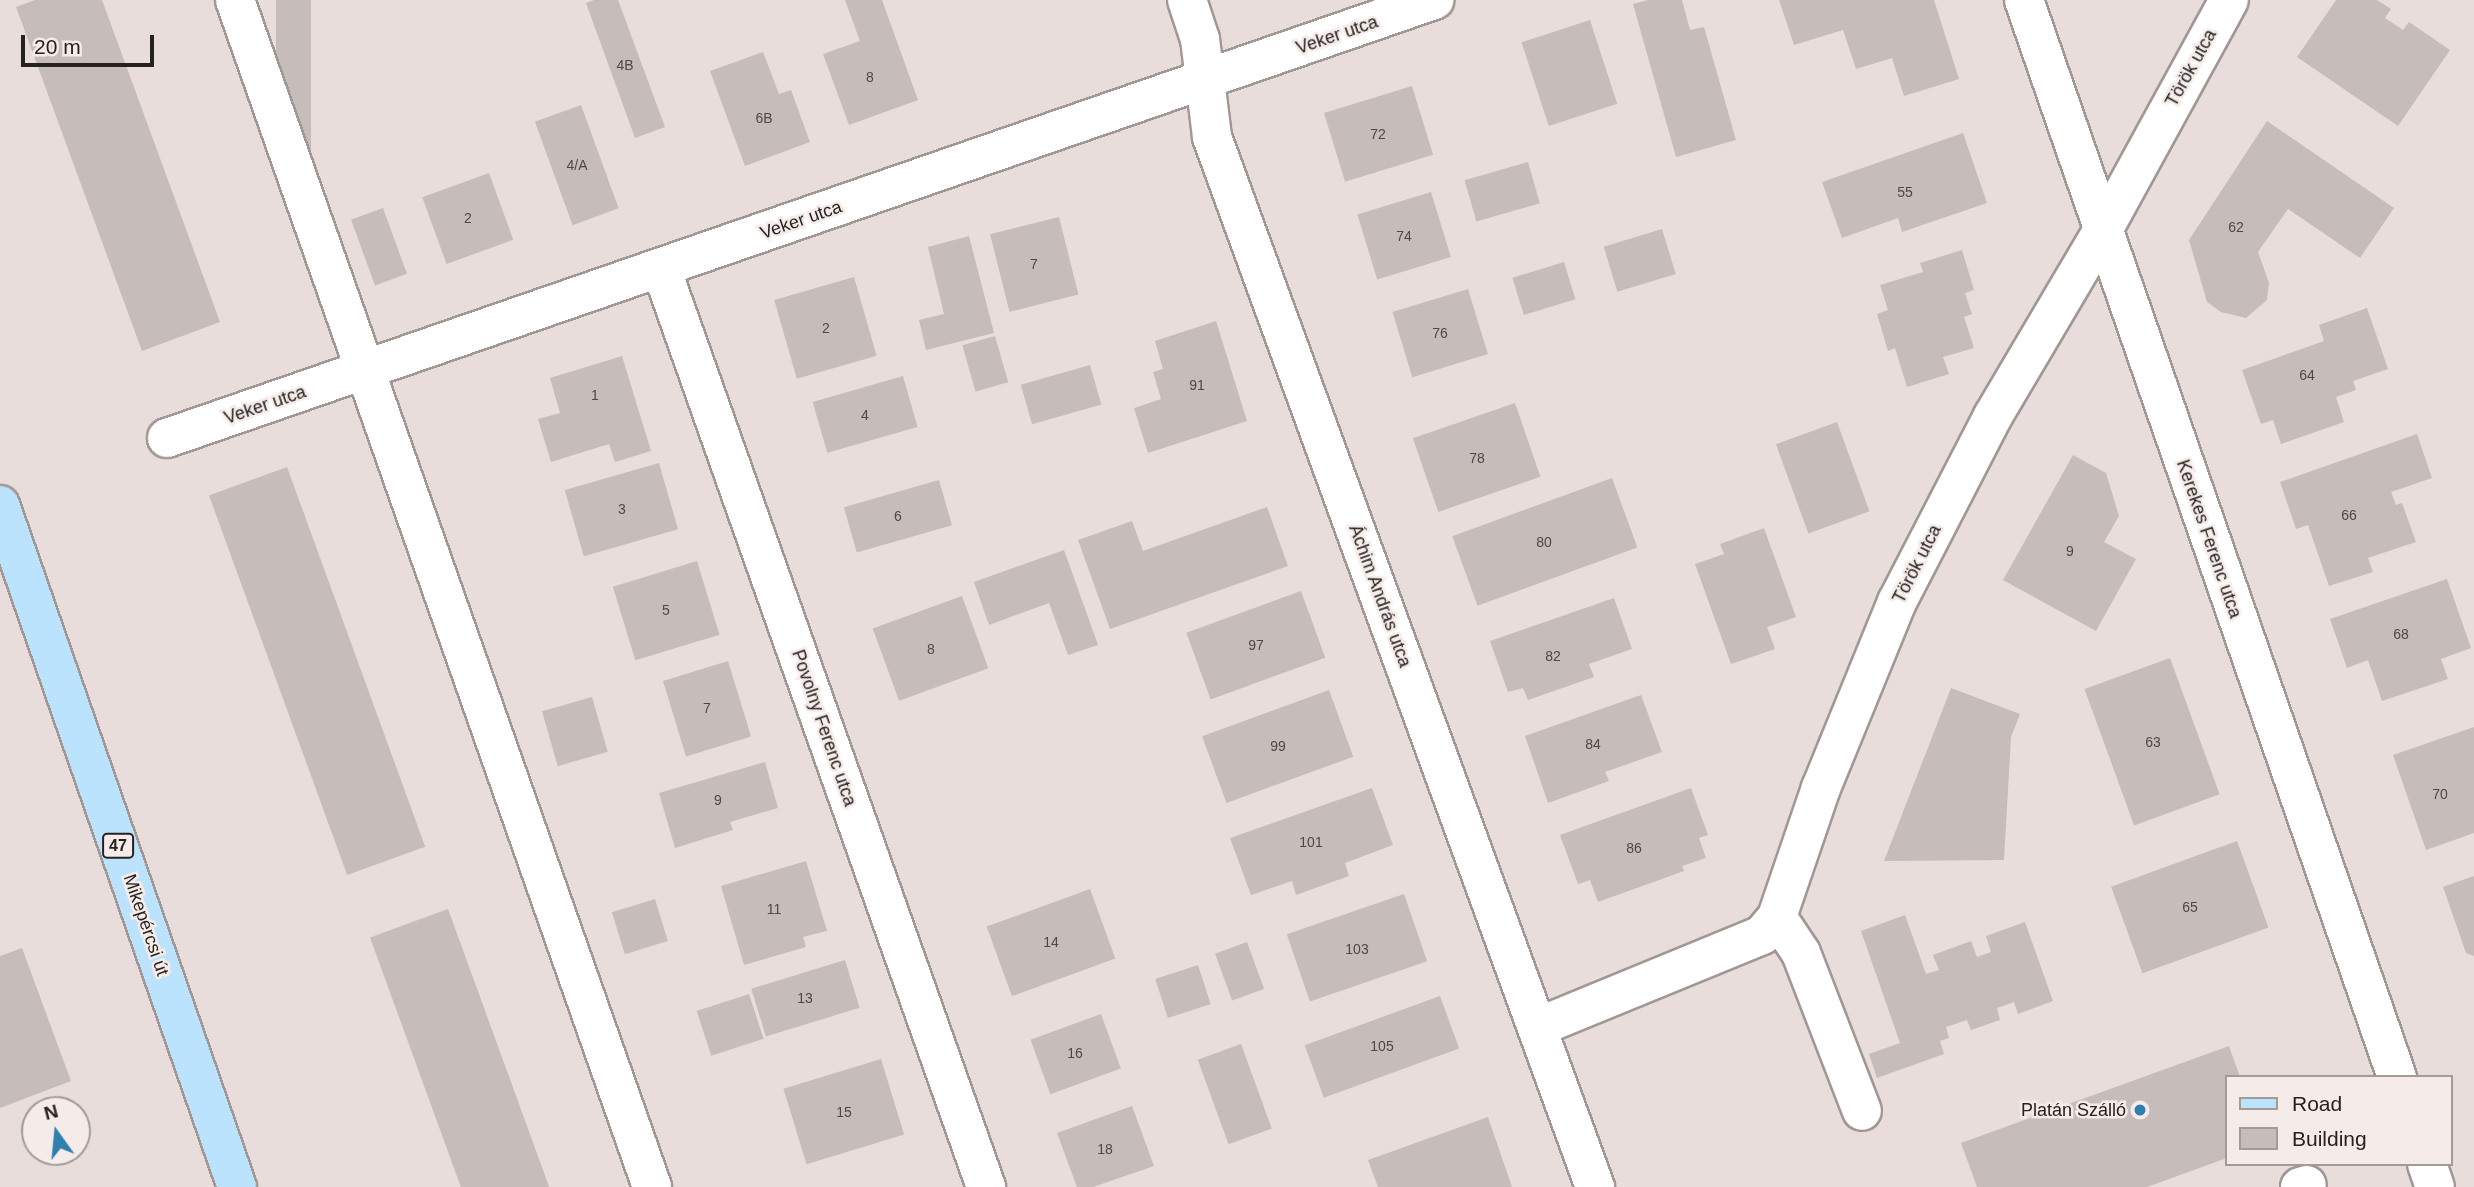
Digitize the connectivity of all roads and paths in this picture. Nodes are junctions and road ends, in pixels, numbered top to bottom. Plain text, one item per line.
1 (235, 0) edge
2 (1187, 0) edge
3 (1434, 0) edge
4 (2024, 0) edge
5 (2229, 0) edge
6 (1203, 82) junction
7 (2102, 232) junction
8 (662, 268) junction
9 (365, 371) junction
10 (167, 438) dead end
11 (0, 505) edge
12 (1777, 917) junction
13 (1538, 1027) junction
14 (2396, 1075) edge
15 (1862, 1111) dead end
16 (2428, 1166) edge
17 (237, 1187) edge
18 (652, 1187) edge
19 (986, 1187) edge
20 (1594, 1187) edge
21 (2435, 1187) edge

1 - 9 street
2 - 6 street, Áchim András utca
3 - 6 street, Veker utca
4 - 7 street, Kerekes Ferenc utca
5 - 7 street, Török utca
6 - 8 street, Veker utca
6 - 13 street, Áchim András utca
7 - 12 street, Török utca
7 - 14 street, Kerekes Ferenc utca
8 - 9 street, Veker utca
8 - 19 street, Povolny Ferenc utca
9 - 10 street, Veker utca
9 - 18 street
11 - 17 main road, Mikepércsi út / 47
12 - 13 street
12 - 15 street
13 - 20 street, Áchim András utca
16 - 21 street

